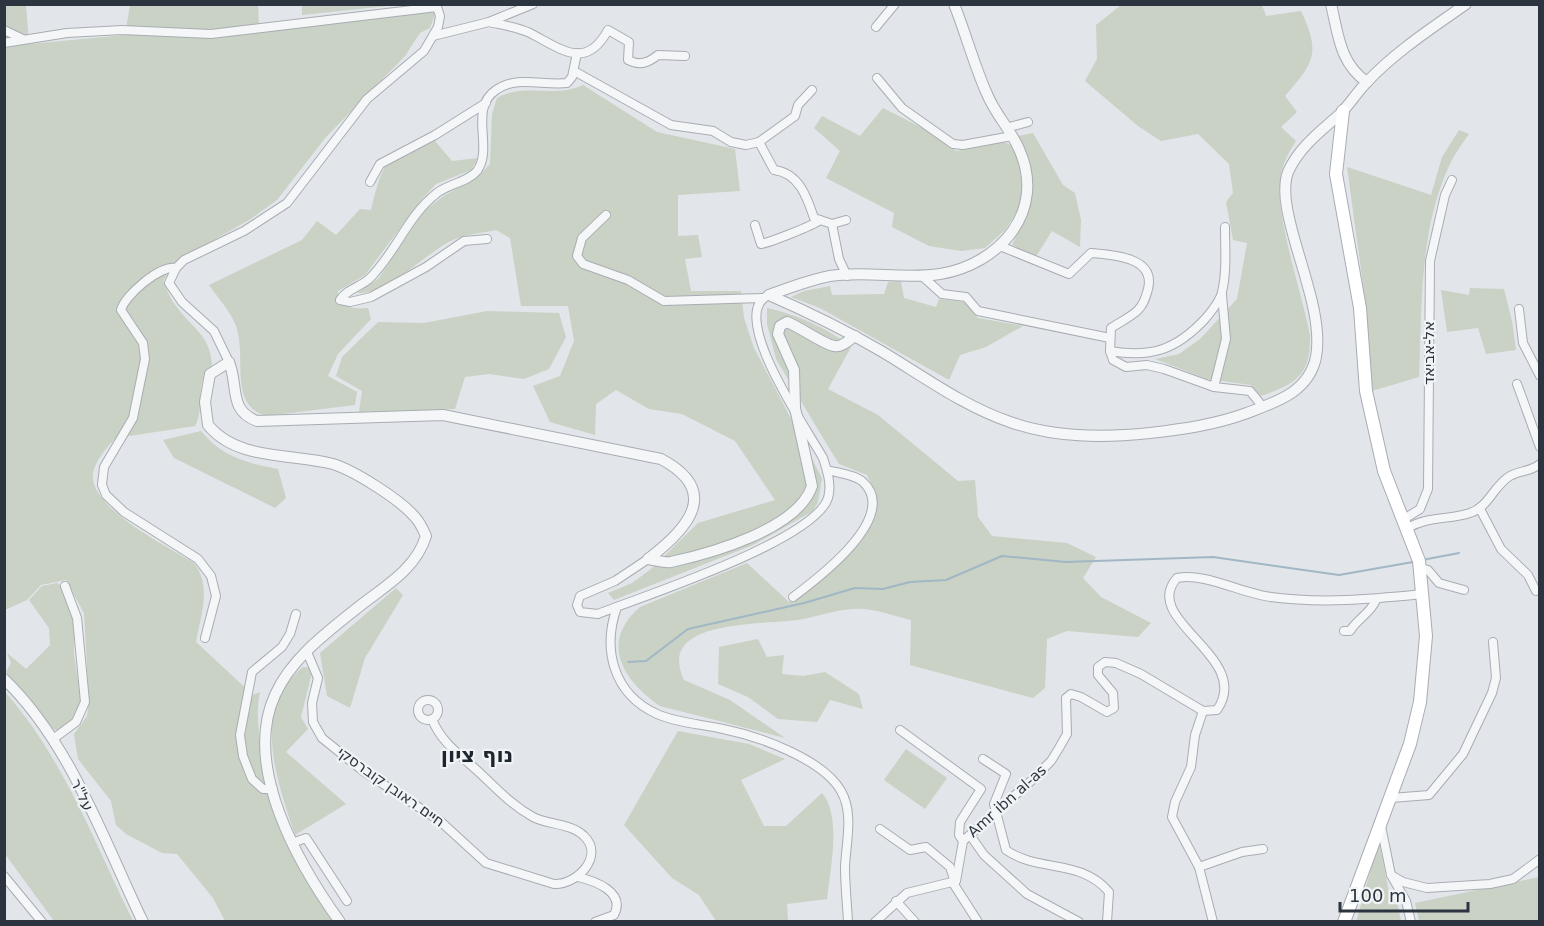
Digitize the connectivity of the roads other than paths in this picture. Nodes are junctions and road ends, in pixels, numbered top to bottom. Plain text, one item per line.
1 (533, 4) edge
2 (895, 4) edge
3 (954, 4) edge
4 (1331, 4) edge
5 (1466, 4) edge
6 (436, 6) edge
7 (489, 22) junction
8 (876, 27) dead end
9 (4, 30) edge
10 (433, 36) junction
11 (23, 39) junction
12 (4, 43) edge
13 (577, 53) junction
14 (685, 56) dead end
15 (574, 71) junction
16 (877, 78) dead end
17 (1367, 82) junction
18 (812, 90) dead end
19 (486, 103) junction
20 (1343, 111) junction
21 (1028, 122) dead end
22 (1009, 132) junction
23 (759, 142) junction
24 (1452, 180) dead end
25 (370, 182) dead end
26 (606, 215) dead end
27 (820, 220) junction
28 (846, 220) dead end
29 (832, 224) junction
30 (755, 225) dead end
31 (1225, 227) dead end
32 (487, 238) dead end
33 (1000, 246) junction
34 (176, 268) junction
35 (921, 274) junction
36 (847, 276) junction
37 (1222, 295) junction
38 (766, 296) junction
39 (1519, 309) dead end
40 (855, 336) junction
41 (1110, 338) junction
42 (1110, 351) junction
43 (229, 362) junction
44 (1539, 376) edge
45 (1517, 384) dead end
46 (1214, 387) junction
47 (1263, 407) junction
48 (795, 408) junction
49 (1539, 447) edge
50 (1539, 464) edge
51 (827, 470) junction
52 (1480, 509) junction
53 (1406, 524) junction
54 (648, 559) junction
55 (1421, 568) junction
56 (65, 586) dead end
57 (1464, 590) dead end
58 (1536, 591) dead end
59 (1424, 594) junction
60 (793, 597) dead end
61 (1376, 600) junction
62 (617, 607) junction
63 (296, 614) dead end
64 (1344, 632) dead end
65 (205, 638) dead end
66 (1493, 642) dead end
67 (307, 652) junction
68 (4, 679) edge
69 (1203, 711) junction
70 (432, 719) junction
71 (900, 730) dead end
72 (53, 739) junction
73 (983, 759) dead end
74 (273, 789) junction
75 (1391, 798) junction
76 (996, 811) junction
77 (1381, 826) junction
78 (880, 830) dead end
79 (967, 838) junction
80 (292, 843) junction
81 (1263, 849) dead end
82 (1539, 859) edge
83 (1199, 867) junction
84 (1391, 875) junction
85 (4, 876) edge
86 (579, 877) junction
87 (954, 882) junction
88 (347, 901) dead end
89 (896, 901) junction
90 (42, 921) edge
91 (142, 921) edge
92 (340, 921) edge
93 (595, 921) edge
94 (848, 921) edge
95 (875, 921) edge
96 (915, 921) edge
97 (978, 921) edge
98 (1079, 921) edge
99 (1107, 921) edge
100 (1213, 921) edge
101 (1344, 921) edge
102 (1411, 921) edge

1 - 7 street
2 - 8 street
3 - 22 street
4 - 17 street
5 - 17 street
6 - 10 street
6 - 11 street
7 - 10 street
7 - 13 street
9 - 11 street
10 - 34 street
11 - 12 street
13 - 14 street
13 - 15 street
15 - 19 street
15 - 23 street
16 - 22 street
17 - 20 street
18 - 23 street
19 - 25 street
19 - 32 street
20 - 47 street
20 - 53 main road
21 - 22 street
22 - 33 street
23 - 27 street
24 - 53 street, אל-אביאד
26 - 38 street
27 - 29 street
27 - 30 street
28 - 29 street
29 - 36 street
31 - 37 street
33 - 35 street
33 - 41 street
34 - 43 street
34 - 65 street
35 - 36 street
35 - 41 street
36 - 38 street
37 - 42 street
37 - 46 street
38 - 40 street
38 - 48 street
39 - 44 street
40 - 47 street
40 - 48 street
41 - 42 street
42 - 46 street
43 - 54 street
43 - 67 street
45 - 49 street
46 - 47 street
48 - 51 street
48 - 54 street
50 - 52 street
51 - 60 street
51 - 62 street
52 - 53 street
52 - 58 street
53 - 55 main road
54 - 62 street
55 - 57 street
55 - 59 main road
56 - 72 street
59 - 61 street
59 - 75 main road
61 - 64 street
61 - 69 street
62 - 94 street
63 - 74 street
66 - 75 street
67 - 74 street
67 - 86 street, חיים ראובן קוברסקי
68 - 72 street, על"ר
69 - 76 street, Amr ibn al-as
69 - 83 street
70 - 70 street
70 - 86 street
71 - 79 street
72 - 91 street, על"ר
73 - 76 street
74 - 80 street
75 - 77 main road
76 - 79 street, Amr ibn al-as
76 - 99 street
77 - 84 street
77 - 101 main road
78 - 87 street
79 - 87 street, Amr ibn al-as
79 - 98 street
80 - 88 street
80 - 92 street
81 - 83 street
82 - 84 street
83 - 100 street
84 - 102 street
85 - 90 street
86 - 93 street
87 - 89 street
87 - 97 street
89 - 95 street
89 - 96 street

